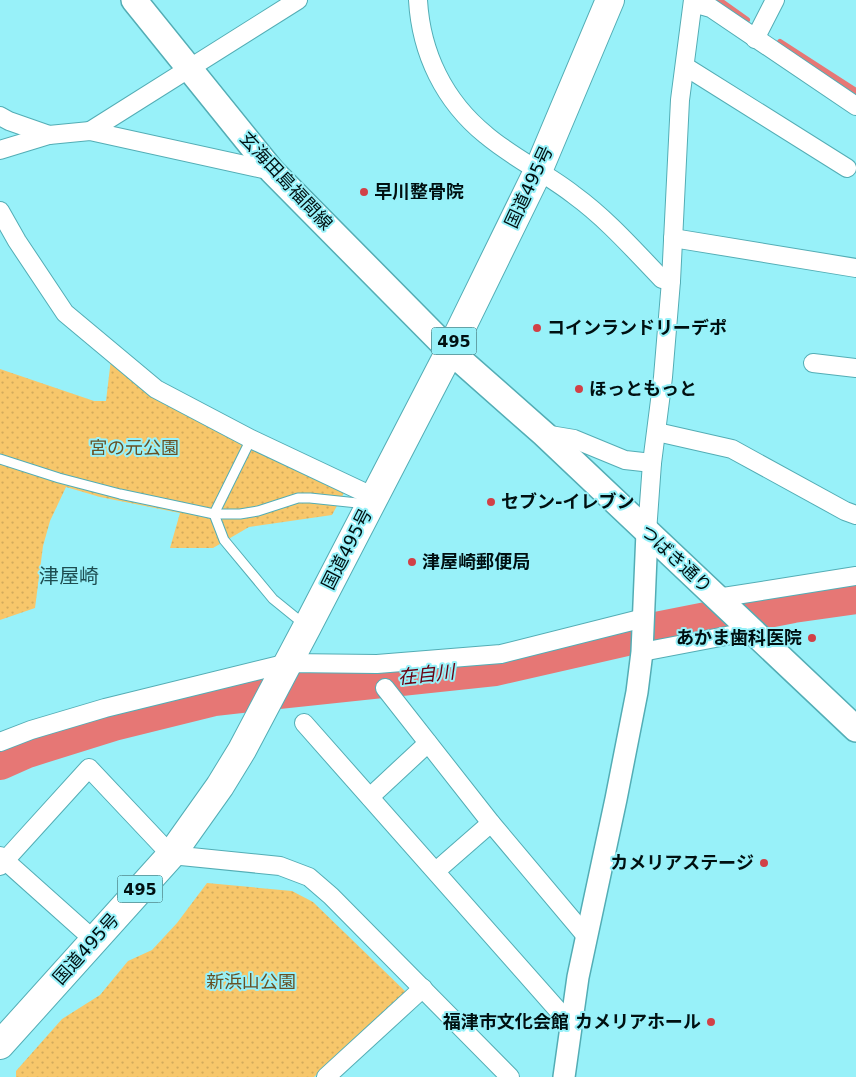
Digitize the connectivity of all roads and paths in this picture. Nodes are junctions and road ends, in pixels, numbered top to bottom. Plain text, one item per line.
1 (134, 0) edge
2 (298, 0) edge
3 (418, 0) edge
4 (610, 0) edge
5 (776, 0) edge
6 (693, 2) edge
7 (755, 39) junction
8 (686, 67) junction
9 (189, 69) junction
10 (856, 106) edge
11 (0, 116) edge
12 (90, 131) junction
13 (49, 135) junction
14 (0, 150) edge
15 (847, 168) dead end
16 (272, 171) junction
17 (538, 171) junction
18 (0, 211) edge
19 (673, 238) junction
20 (856, 268) edge
21 (671, 281) junction
22 (450, 351) junction
23 (814, 364) dead end
24 (856, 368) edge
25 (656, 432) junction
26 (544, 434) junction
27 (251, 439) junction
28 (0, 459) edge
29 (652, 463) junction
30 (372, 501) junction
31 (214, 514) junction
32 (856, 515) edge
33 (647, 532) junction
34 (856, 576) edge
35 (722, 602) junction
36 (307, 627) junction
37 (748, 628) junction
38 (643, 634) junction
39 (284, 668) junction
40 (385, 688) dead end
41 (304, 723) dead end
42 (856, 729) edge
43 (0, 742) edge
44 (428, 743) junction
45 (370, 797) junction
46 (491, 823) junction
47 (171, 855) junction
48 (2, 861) edge
49 (436, 871) junction
50 (586, 936) junction
51 (94, 940) junction
52 (423, 988) junction
53 (571, 1025) junction
54 (0, 1045) edge
55 (326, 1077) edge
56 (510, 1077) edge
57 (564, 1077) edge

1 - 9 main road, 玄海田島福間線
2 - 9 street
3 - 17 street
4 - 17 highway, 国道495号 / 495
5 - 7 street
6 - 7 street
6 - 8 street
7 - 10 street
8 - 15 street
8 - 19 street
9 - 12 street
9 - 16 main road, 玄海田島福間線
11 - 13 street
12 - 13 street
12 - 16 street
13 - 14 street
16 - 22 main road, 玄海田島福間線
17 - 21 street
17 - 22 highway, 国道495号 / 495
18 - 27 street
19 - 20 street
19 - 21 street
21 - 25 street
22 - 26 main road, つばき通り
22 - 30 highway, 国道495号 / 495
23 - 24 street
25 - 29 street
25 - 32 street
26 - 29 street
26 - 33 main road, つばき通り
27 - 30 street
27 - 31 lane
28 - 31 lane
29 - 33 street
30 - 31 lane
30 - 36 highway, 国道495号 / 495
31 - 36 lane
33 - 35 main road, つばき通り
33 - 38 street
34 - 35 street
35 - 37 main road, つばき通り
36 - 39 highway, 国道495号 / 495
37 - 38 street
37 - 42 main road, つばき通り
38 - 39 street
38 - 50 street
39 - 43 street
39 - 47 highway, 国道495号 / 495
40 - 44 street
41 - 45 street
44 - 45 street
44 - 46 street
45 - 49 street
46 - 49 street
46 - 50 street
47 - 48 street
47 - 51 highway, 国道495号 / 495
47 - 52 street
48 - 51 street
49 - 53 street
50 - 53 street
51 - 54 highway, 国道495号 / 495
52 - 55 street
52 - 56 street
53 - 57 street

